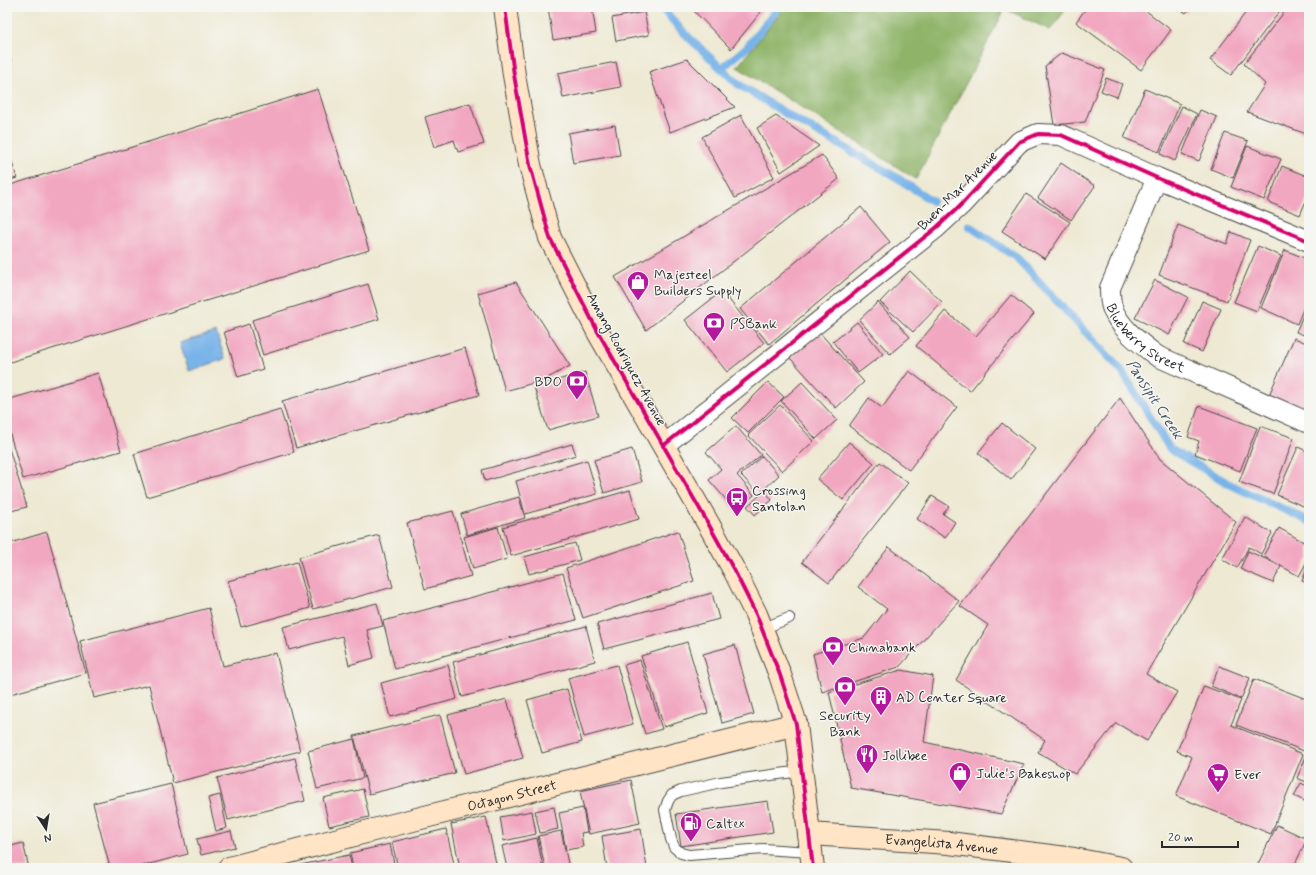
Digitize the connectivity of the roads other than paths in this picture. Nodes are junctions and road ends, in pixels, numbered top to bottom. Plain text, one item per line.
1 (505, 7) edge
2 (1157, 178) junction
3 (1309, 241) edge
4 (1309, 423) edge
5 (663, 446) junction
6 (789, 618) dead end
7 (762, 629) junction
8 (796, 724) junction
9 (802, 771) junction
10 (811, 851) edge
11 (229, 868) edge
12 (1122, 868) edge

1 - 5 main road, Amang Rodriguez Avenue
2 - 3 street, Buen-Mar Avenue
2 - 4 street, Blueberry Street
2 - 5 street, Buen-Mar Avenue
5 - 7 main road, Amang Rodriguez Avenue
6 - 7 lane
7 - 8 main road, Amang Rodriguez Avenue
8 - 9 main road, Amang Rodriguez Avenue
8 - 11 main road, Octagon Street
9 - 10 main road, Amang Rodriguez Avenue
9 - 10 lane
10 - 12 main road, Evangelista Avenue

